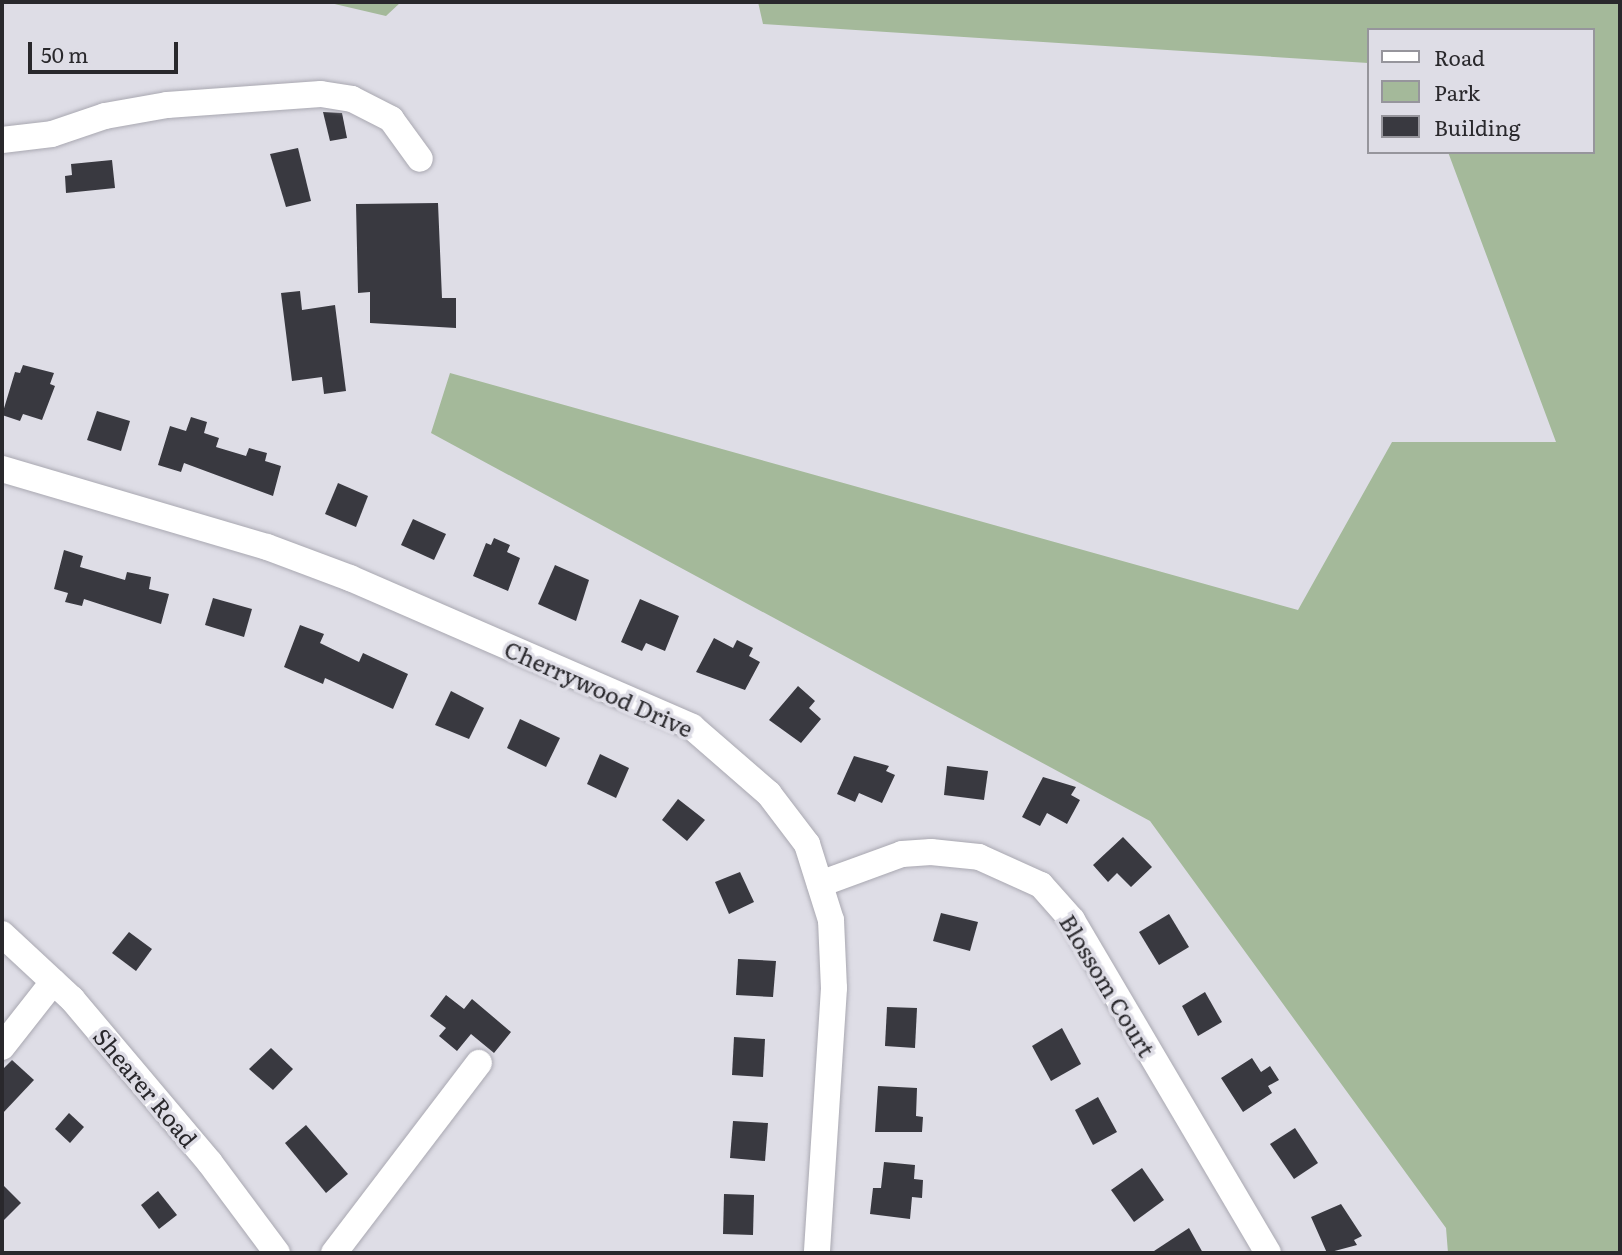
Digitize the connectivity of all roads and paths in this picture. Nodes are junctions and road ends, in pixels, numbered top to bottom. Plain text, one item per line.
1 (2, 140) edge
2 (420, 159) dead end
3 (2, 469) edge
4 (820, 884) junction
5 (2, 934) edge
6 (54, 982) junction
7 (2, 1048) edge
8 (479, 1063) dead end
9 (277, 1253) edge
10 (334, 1253) edge
11 (817, 1253) edge
12 (1268, 1253) edge

1 - 2 street
3 - 4 street, Cherrywood Drive
4 - 11 street, Cherrywood Drive
4 - 12 street, Blossom Court
5 - 6 street, Shearer Road
6 - 7 street
6 - 9 street, Shearer Road
8 - 10 street

